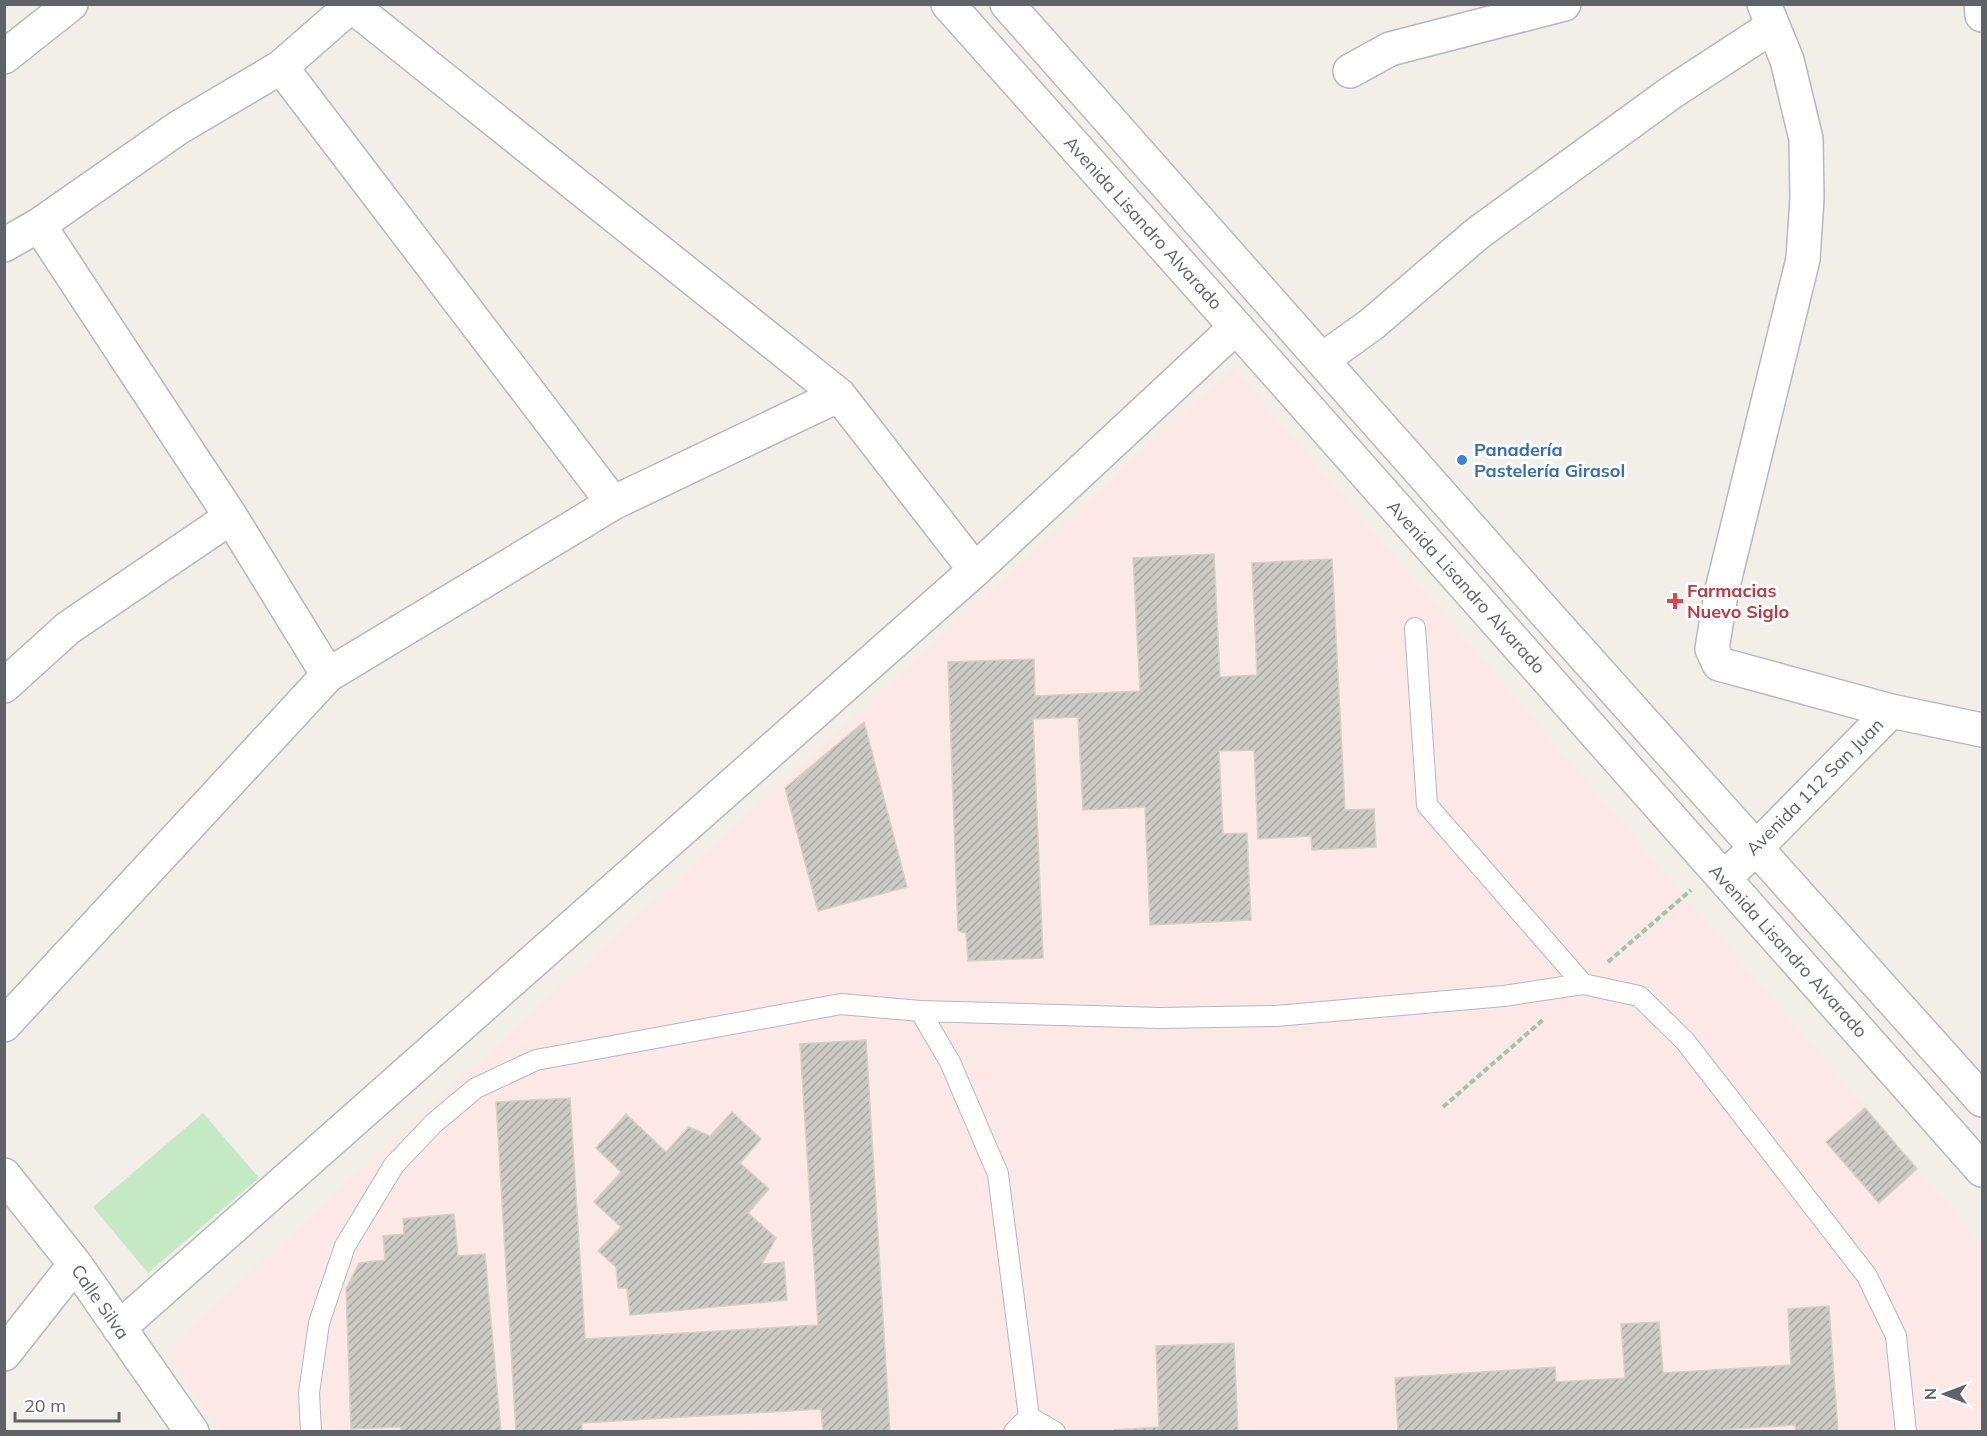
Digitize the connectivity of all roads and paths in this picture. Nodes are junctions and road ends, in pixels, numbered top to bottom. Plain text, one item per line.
1 (71, 4) edge
2 (948, 4) edge
3 (1008, 4) edge
4 (1564, 4) edge
5 (1982, 4) edge
6 (352, 5) edge
7 (1768, 15) edge
8 (1983, 15) edge
9 (4, 57) edge
10 (281, 67) junction
11 (1350, 71) dead end
12 (39, 225) junction
13 (4, 245) edge
14 (1236, 327) junction
15 (1322, 360) junction
16 (839, 395) junction
17 (613, 503) junction
18 (231, 517) junction
19 (975, 570) junction
20 (1415, 628) dead end
21 (328, 675) junction
22 (4, 686) edge
23 (1891, 711) junction
24 (1983, 730) edge
25 (1756, 848) junction
26 (1724, 878) junction
27 (1583, 984) junction
28 (920, 1011) junction
29 (4, 1025) edge
30 (1983, 1100) edge
31 (1983, 1170) edge
32 (4, 1175) edge
33 (75, 1264) junction
34 (119, 1328) junction
35 (4, 1354) edge
36 (1029, 1417) junction
37 (192, 1431) edge
38 (311, 1431) edge
39 (1014, 1431) edge
40 (1055, 1431) edge
41 (1906, 1431) edge

1 - 9 street
2 - 14 street, Avenida Lisandro Alvarado
3 - 15 street
4 - 11 street
5 - 8 street
6 - 10 street
6 - 16 street
7 - 15 street
7 - 23 street
10 - 12 street
10 - 17 street
12 - 13 street
12 - 18 street
14 - 19 street
14 - 26 street, Avenida Lisandro Alvarado
15 - 25 street
16 - 17 street
16 - 19 street
17 - 21 street
18 - 21 street
18 - 22 street
19 - 34 street
20 - 27 lane
21 - 29 street
23 - 24 street, Avenida 112 San Juan
23 - 25 street, Avenida 112 San Juan
25 - 26 street, Avenida 112 San Juan
25 - 30 street
26 - 31 street, Avenida Lisandro Alvarado
27 - 28 lane
27 - 41 lane
28 - 36 lane
28 - 38 lane
32 - 33 street, Calle Silva
33 - 34 street, Calle Silva
33 - 35 street
34 - 37 street, Calle Silva
36 - 39 lane
36 - 40 lane

